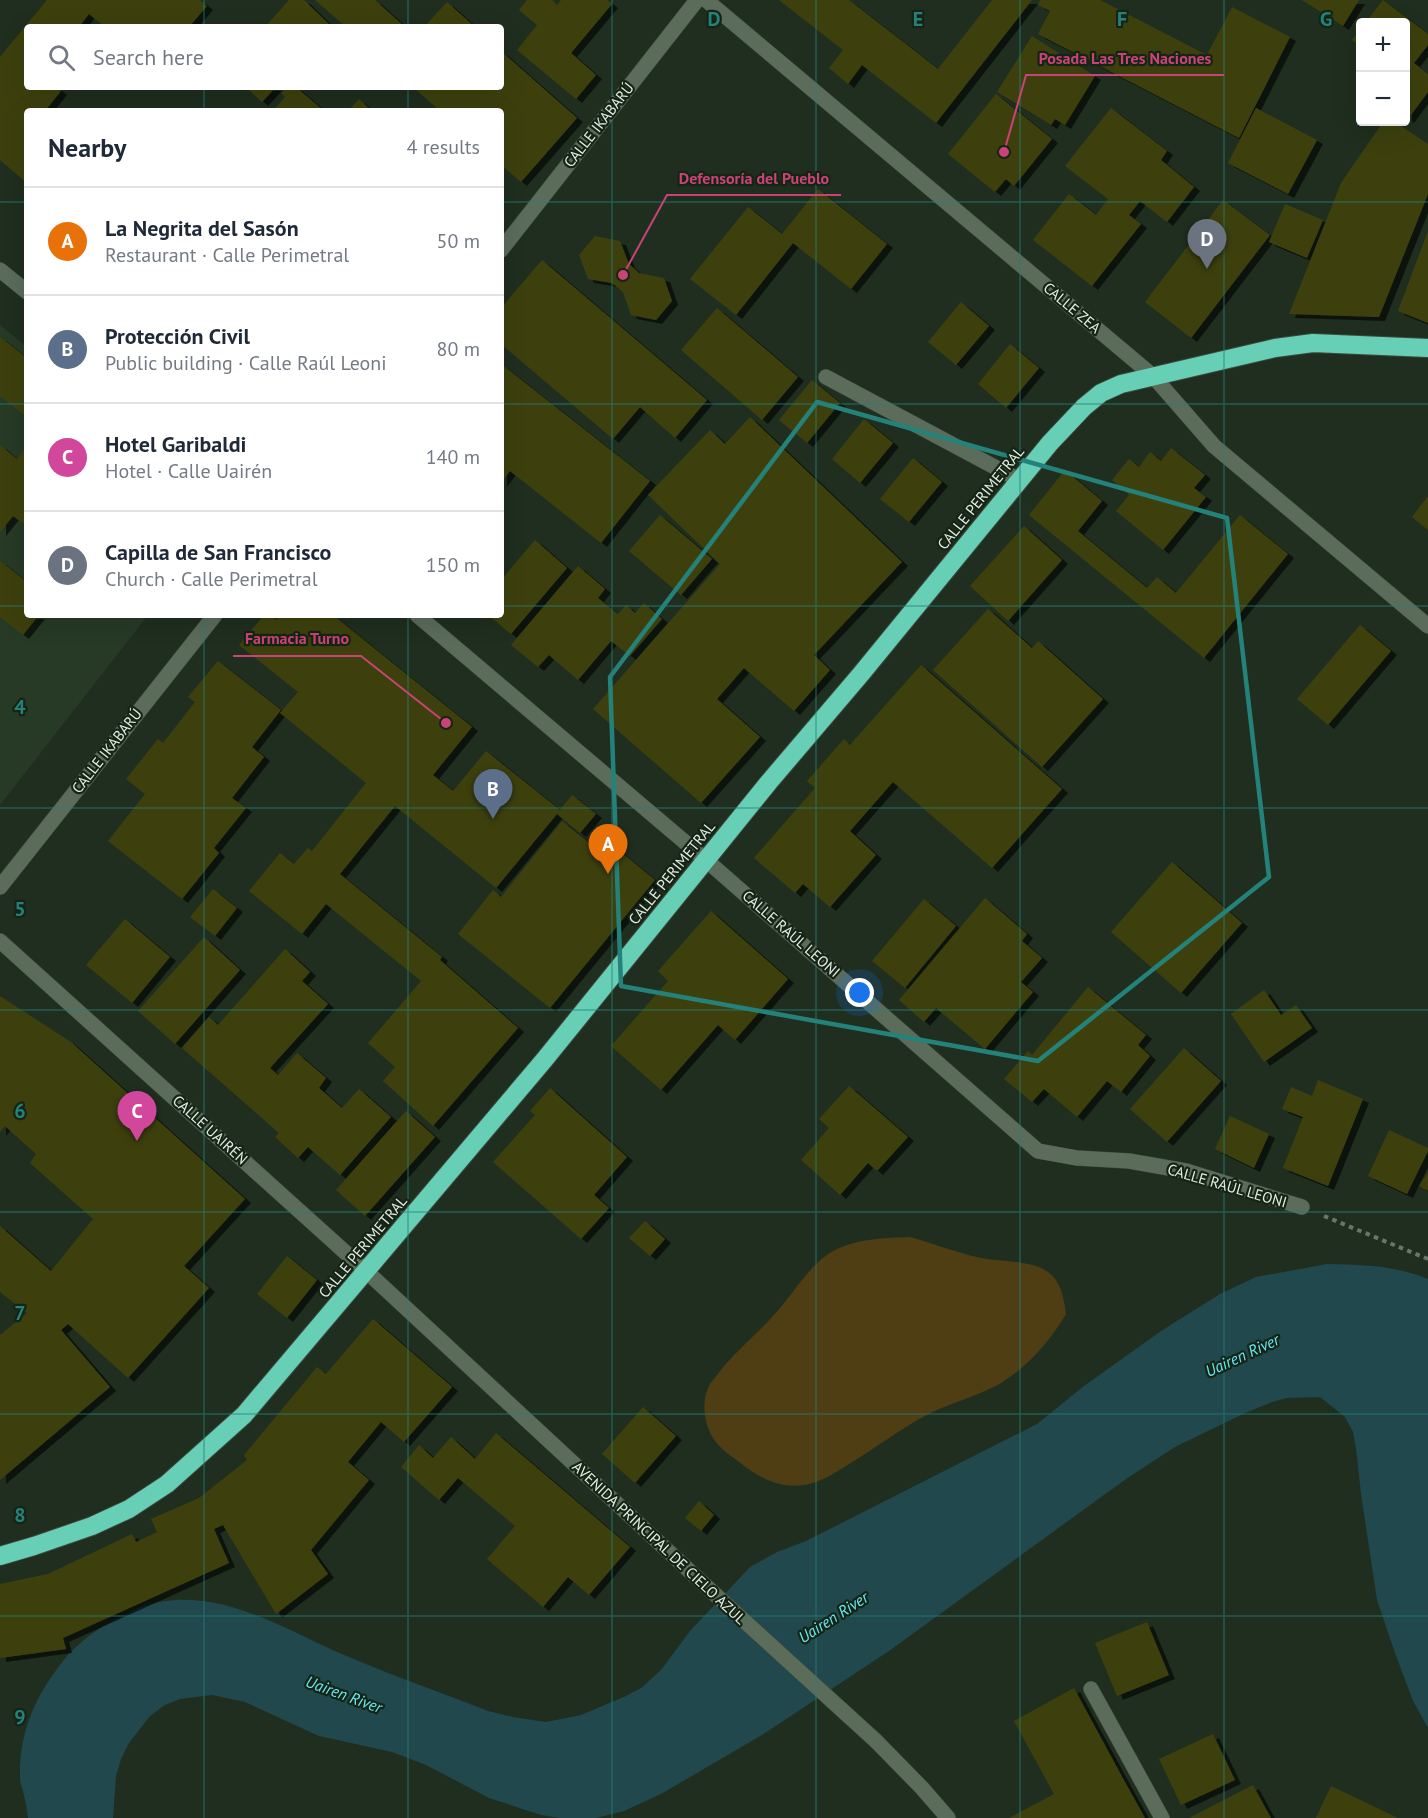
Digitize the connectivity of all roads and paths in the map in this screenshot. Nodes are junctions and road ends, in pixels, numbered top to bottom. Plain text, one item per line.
1 (697, 0) edge
2 (706, 0) edge
3 (504, 246) edge
4 (0, 270) edge
5 (24, 290) edge
6 (1428, 348) edge
7 (1153, 376) junction
8 (826, 377) dead end
9 (1019, 480) junction
10 (212, 618) edge
11 (421, 618) edge
12 (1428, 626) edge
13 (706, 860) junction
14 (0, 887) edge
15 (0, 941) edge
16 (1302, 1207) joint
17 (1428, 1259) edge
18 (366, 1271) junction
19 (0, 1556) edge
20 (1091, 1689) dead end
21 (948, 1818) edge
22 (1162, 1818) edge

1 - 3 street, CALLE IKABARÚ
2 - 7 street, CALLE ZEA
4 - 5 street
6 - 7 highway, CALLE PERIMETRAL
7 - 9 highway, CALLE PERIMETRAL
7 - 12 street, CALLE ZEA
8 - 9 street
9 - 13 highway, CALLE PERIMETRAL
10 - 14 street, CALLE IKABARÚ
11 - 13 street, CALLE RAÚL LEONI
13 - 16 street, CALLE RAÚL LEONI
13 - 18 highway, CALLE PERIMETRAL
15 - 18 street, CALLE UAIRÉN
16 - 17 path
18 - 19 highway, CALLE PERIMETRAL
18 - 21 street, AVENIDA PRINCIPAL DE CIELO AZUL
20 - 22 street

